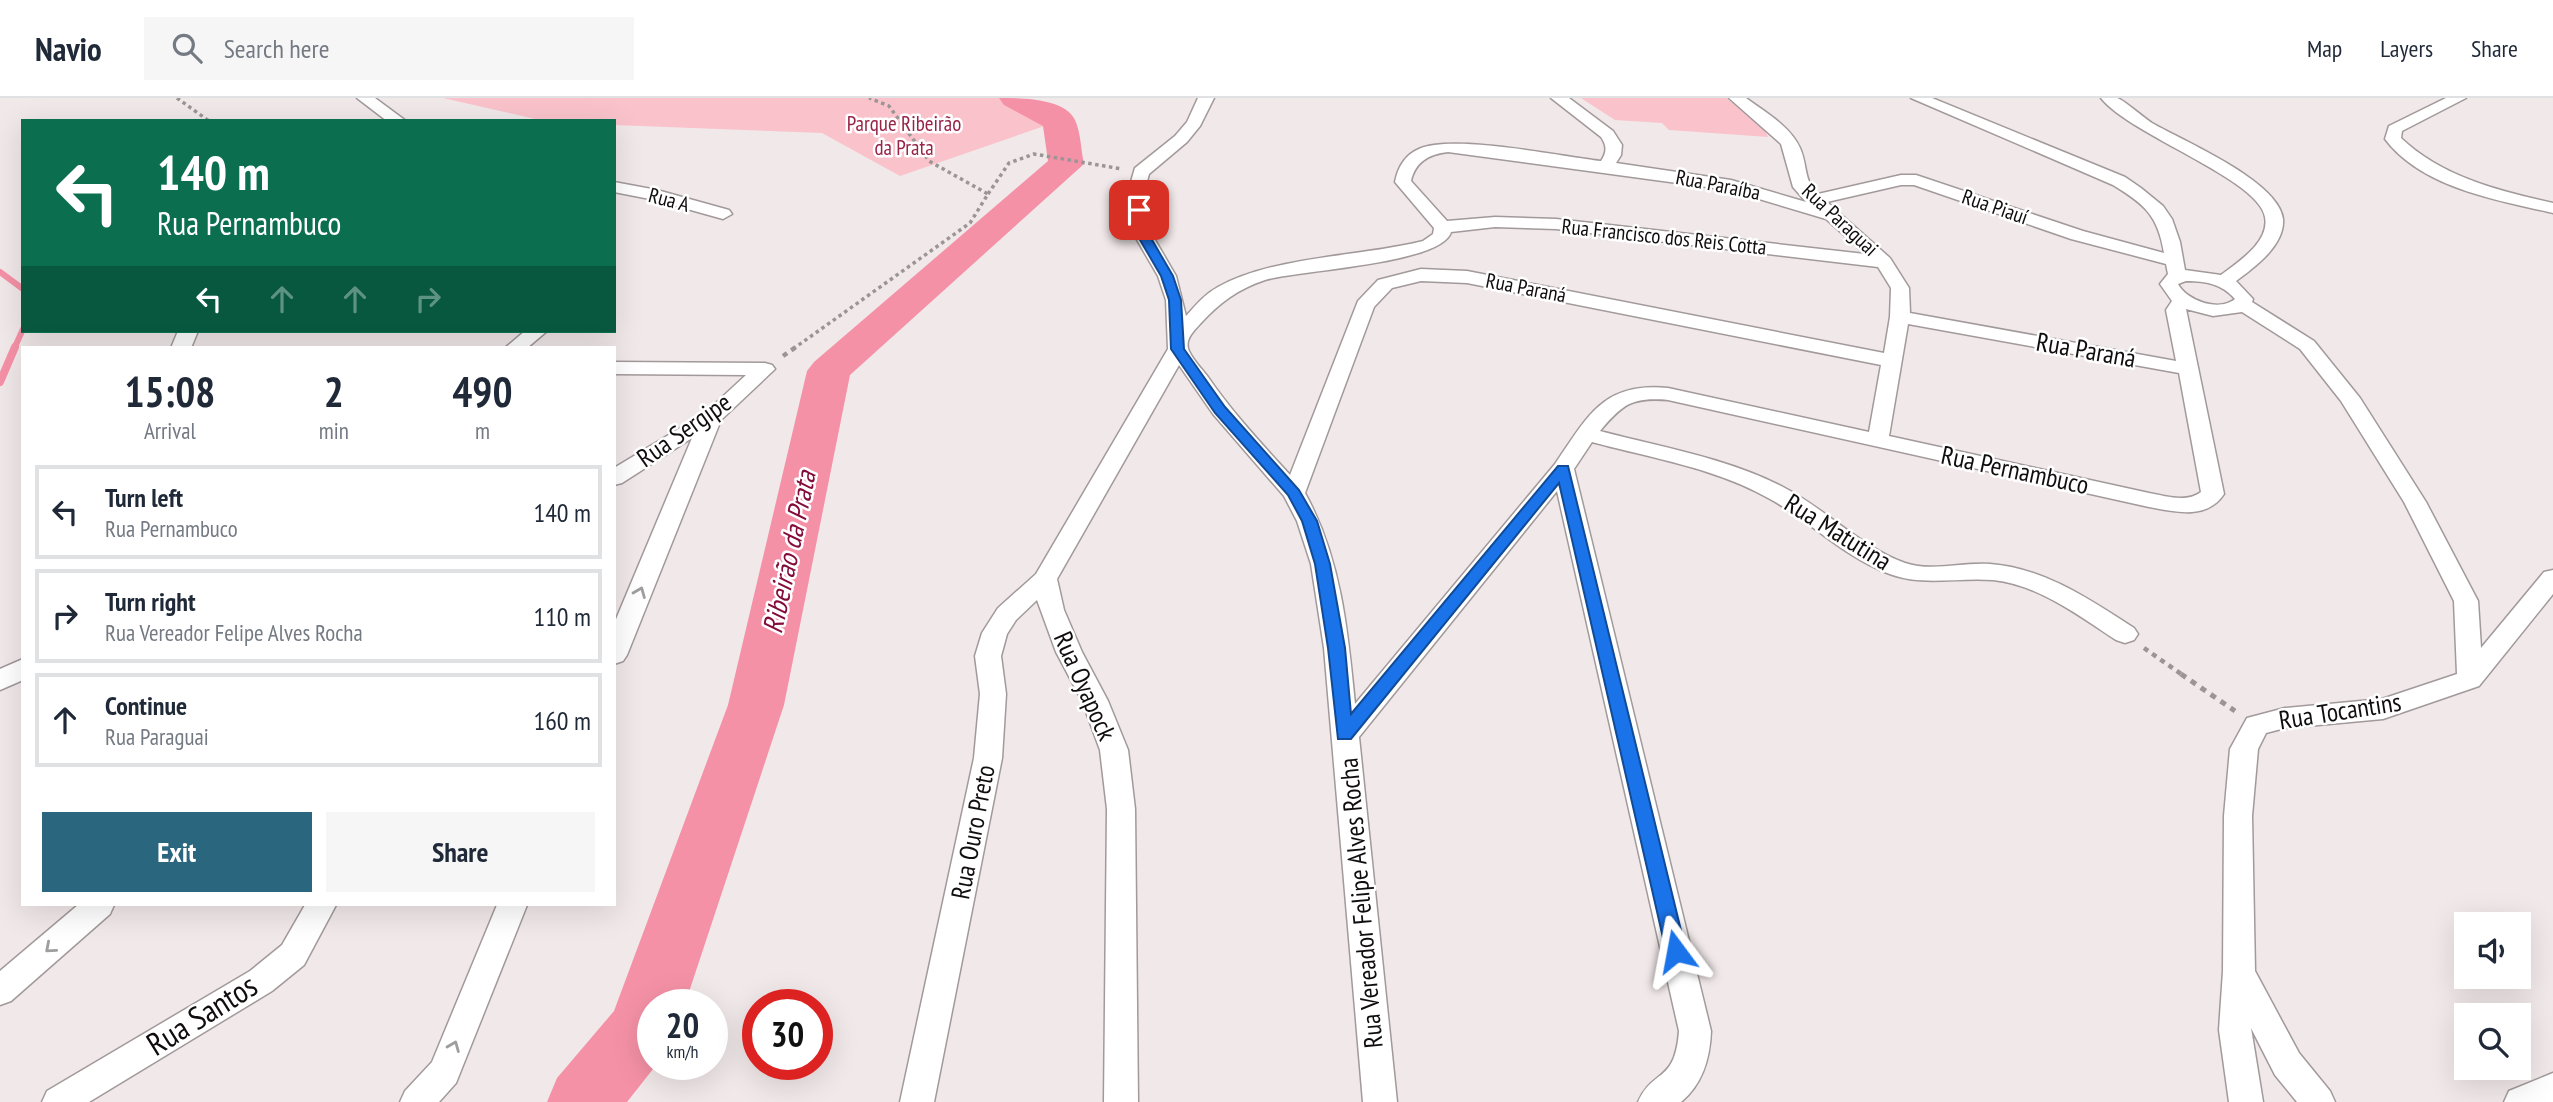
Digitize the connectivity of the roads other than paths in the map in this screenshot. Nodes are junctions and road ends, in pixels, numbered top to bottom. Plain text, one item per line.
1 (365, 98) edge
2 (1206, 98) edge
3 (1559, 98) edge
4 (1737, 98) edge
5 (1919, 98) edge
6 (2109, 98) edge
7 (2458, 98) edge
8 (395, 119) edge
9 (1605, 166) junction
10 (616, 187) edge
11 (1813, 200) junction
12 (2553, 208) edge
13 (723, 214) dead end
14 (1828, 214) junction
15 (1443, 227) junction
16 (1884, 262) junction
17 (2176, 269) junction
18 (2223, 282) junction
19 (2182, 299) junction
20 (2242, 304) junction
21 (1900, 317) junction
22 (534, 333) edge
23 (1178, 343) junction
24 (518, 346) edge
25 (1892, 361) junction
26 (616, 368) edge
27 (2188, 369) junction
28 (712, 418) junction
29 (1587, 434) junction
30 (1878, 440) junction
31 (1563, 469) junction
32 (616, 477) edge
33 (1294, 493) junction
34 (2553, 578) edge
35 (1045, 579) junction
36 (2124, 634) road end
37 (616, 650) edge
38 (21, 669) edge
39 (2470, 678) junction
40 (0, 681) edge
41 (1345, 735) junction
42 (98, 906) edge
43 (320, 906) edge
44 (512, 906) edge
45 (2238, 971) junction
46 (0, 991) edge
47 (2553, 1089) edge
48 (59, 1102) edge
49 (417, 1102) edge
50 (917, 1102) edge
51 (1121, 1102) edge
52 (1380, 1102) edge
53 (1655, 1102) edge
54 (2246, 1102) edge
55 (2318, 1102) edge
56 (2521, 1102) edge

1 - 8 street
2 - 23 street
3 - 9 street
4 - 11 street, Rua Paraguai
5 - 17 street
6 - 18 street
7 - 12 street
9 - 14 street, Rua Paraíba
9 - 15 street, Rua Paraíba
10 - 13 street, Rua A
11 - 14 street, Rua Paraguai
11 - 17 street, Rua Piauí
14 - 16 street, Rua Paraguai
15 - 16 street, Rua Francisco dos Reis Cotta
15 - 23 street
16 - 21 street, Rua Paraguai
17 - 18 street, Rua Piauí
17 - 19 street, Rua Pernambuco
18 - 20 street
19 - 20 street
19 - 27 street, Rua Pernambuco
20 - 39 street
21 - 25 street, Rua Paraguai
21 - 27 street, Rua Paraná
22 - 24 street
23 - 33 street, Rua Vereador Felipe Alves Rocha
23 - 35 street
25 - 30 street, Rua Paraguai
25 - 33 street, Rua Paraná
26 - 28 street, Rua Sergipe
27 - 30 street, Rua Pernambuco
28 - 32 street, Rua Sergipe
37 -> 28 street
29 - 30 street, Rua Pernambuco
29 - 31 street
29 - 36 street, Rua Matutina
31 - 41 street
31 - 53 street
33 - 41 street, Rua Vereador Felipe Alves Rocha
34 - 39 street
35 - 50 street, Rua Ouro Preto
35 - 51 street, Rua Oyapock
38 - 40 street
39 - 45 street, Rua Tocantins
41 - 52 street, Rua Vereador Felipe Alves Rocha
42 -> 46 street
43 - 48 street, Rua Santos
49 -> 44 street
45 - 54 street, Rua Tocantins
45 - 55 street
47 - 56 street

